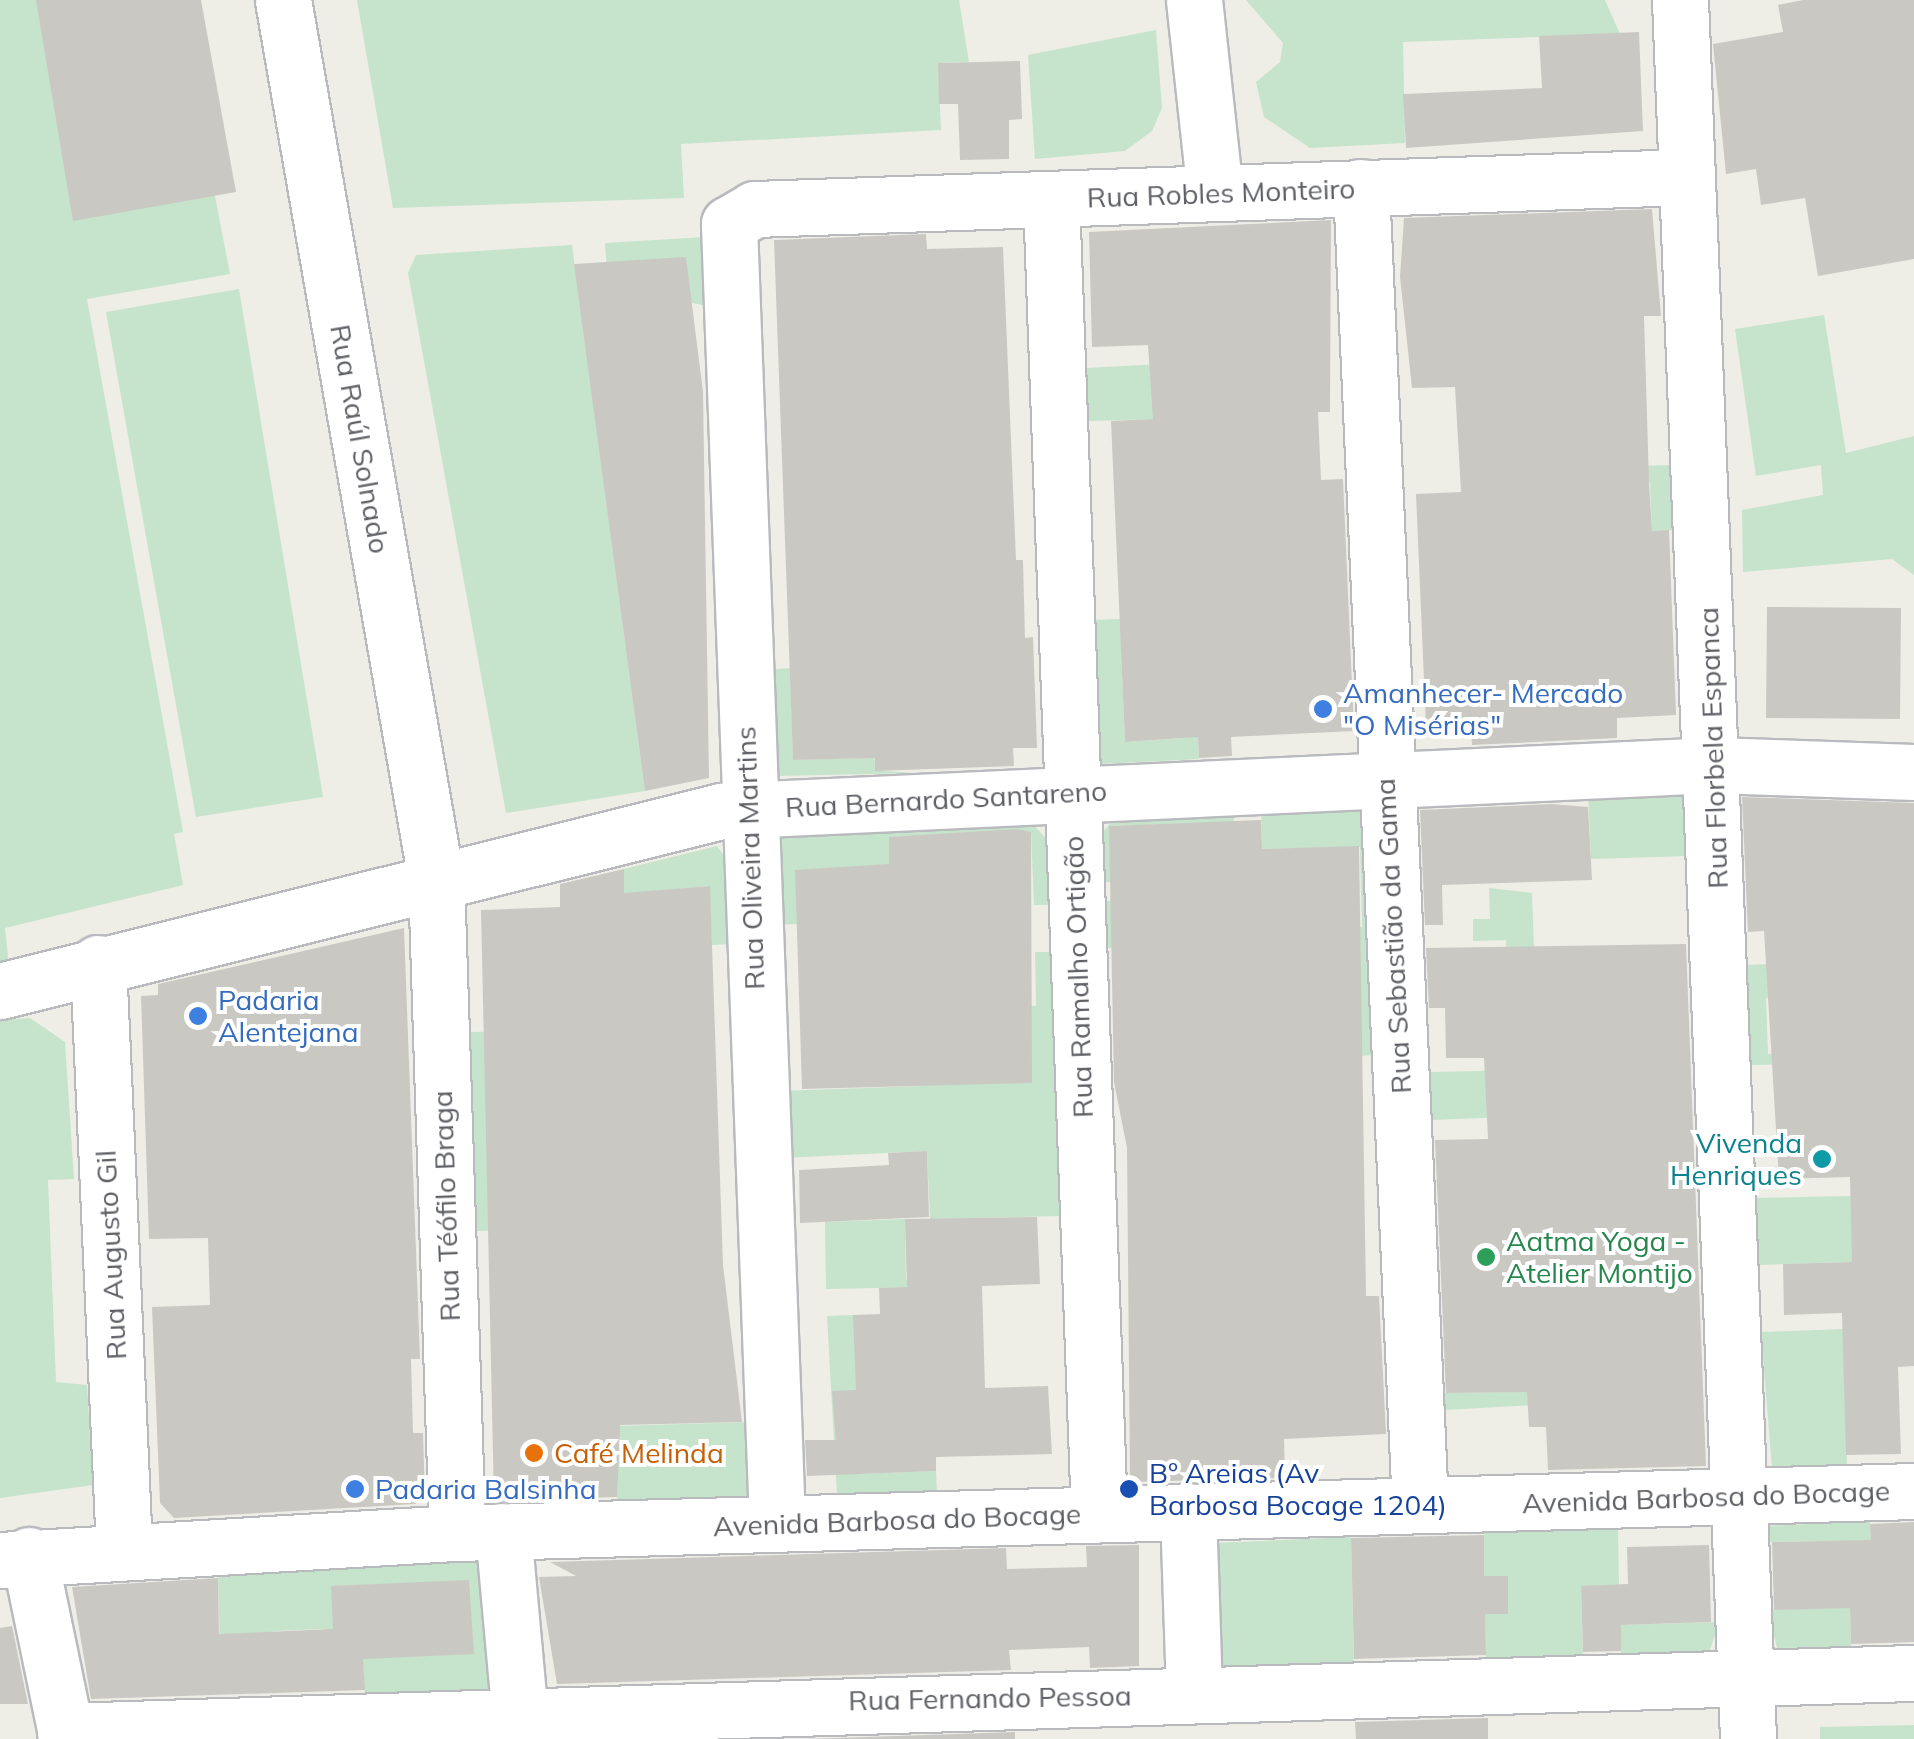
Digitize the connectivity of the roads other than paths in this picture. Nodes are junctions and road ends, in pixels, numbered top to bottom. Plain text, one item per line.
1 (284, 0) edge
2 (1194, 0) edge
3 (1680, 0) edge
4 (1686, 177) junction
5 (1361, 188) junction
6 (1215, 192) junction
7 (1051, 199) junction
8 (755, 209) joint
9 (1715, 765) junction
10 (1914, 772) edge
11 (1386, 778) junction
12 (1071, 794) junction
13 (747, 808) junction
14 (436, 879) junction
15 (98, 963) junction
16 (0, 990) edge
17 (1914, 1490) edge
18 (1740, 1496) junction
19 (1420, 1504) junction
20 (1188, 1511) junction
21 (1098, 1514) junction
22 (777, 1522) junction
23 (480, 1532) junction
24 (124, 1548) junction
25 (14, 1558) edge
26 (1914, 1673) edge
27 (1746, 1678) junction
28 (1194, 1693) junction
29 (521, 1726) edge
30 (66, 1735) edge
31 (1748, 1739) edge

1 - 14 street, Rua Raúl Solnado
2 - 6 street
3 - 4 street, Rua Florbela Espanca
4 - 5 street, Rua Robles Monteiro
4 - 9 street, Rua Florbela Espanca
5 - 6 street, Rua Robles Monteiro
5 - 11 street, Rua Sebastião da Gama
6 - 7 street, Rua Robles Monteiro
7 - 8 street, Rua Robles Monteiro
7 - 12 street, Rua Ramalho Ortigão
8 - 13 street, Rua Oliveira Martins
9 - 10 street, Rua Bernardo Santareno
9 - 11 street, Rua Bernardo Santareno
9 - 18 street, Rua Florbela Espanca
11 - 12 street, Rua Bernardo Santareno
11 - 19 street, Rua Sebastião da Gama
12 - 13 street, Rua Bernardo Santareno
12 - 21 street, Rua Ramalho Ortigão
13 - 14 street, Rua Bernardo Santareno
13 - 22 street, Rua Oliveira Martins
14 - 15 street, Rua Bernardo Santareno
14 - 23 street, Rua Téófilo Braga
15 - 16 street, Rua Bernardo Santareno
15 - 24 street, Rua Augusto Gil
17 - 18 street, Avenida Barbosa do Bocage
18 - 19 street, Avenida Barbosa do Bocage
18 - 27 street, Rua Florbela Espanca
19 - 20 street, Avenida Barbosa do Bocage
20 - 21 street, Avenida Barbosa do Bocage
20 - 28 street
21 - 22 street, Avenida Barbosa do Bocage
22 - 23 street, Avenida Barbosa do Bocage
23 - 24 street, Avenida Barbosa do Bocage
23 - 29 street, Rua Téófilo Braga
24 - 25 street, Avenida Barbosa do Bocage
25 - 30 street
26 - 27 street, Rua Fernando Pessoa
27 - 28 street, Rua Fernando Pessoa
27 - 31 street, Rua Florbela Espanca
28 - 29 street, Rua Fernando Pessoa
29 - 30 street, Rua Fernando Pessoa

